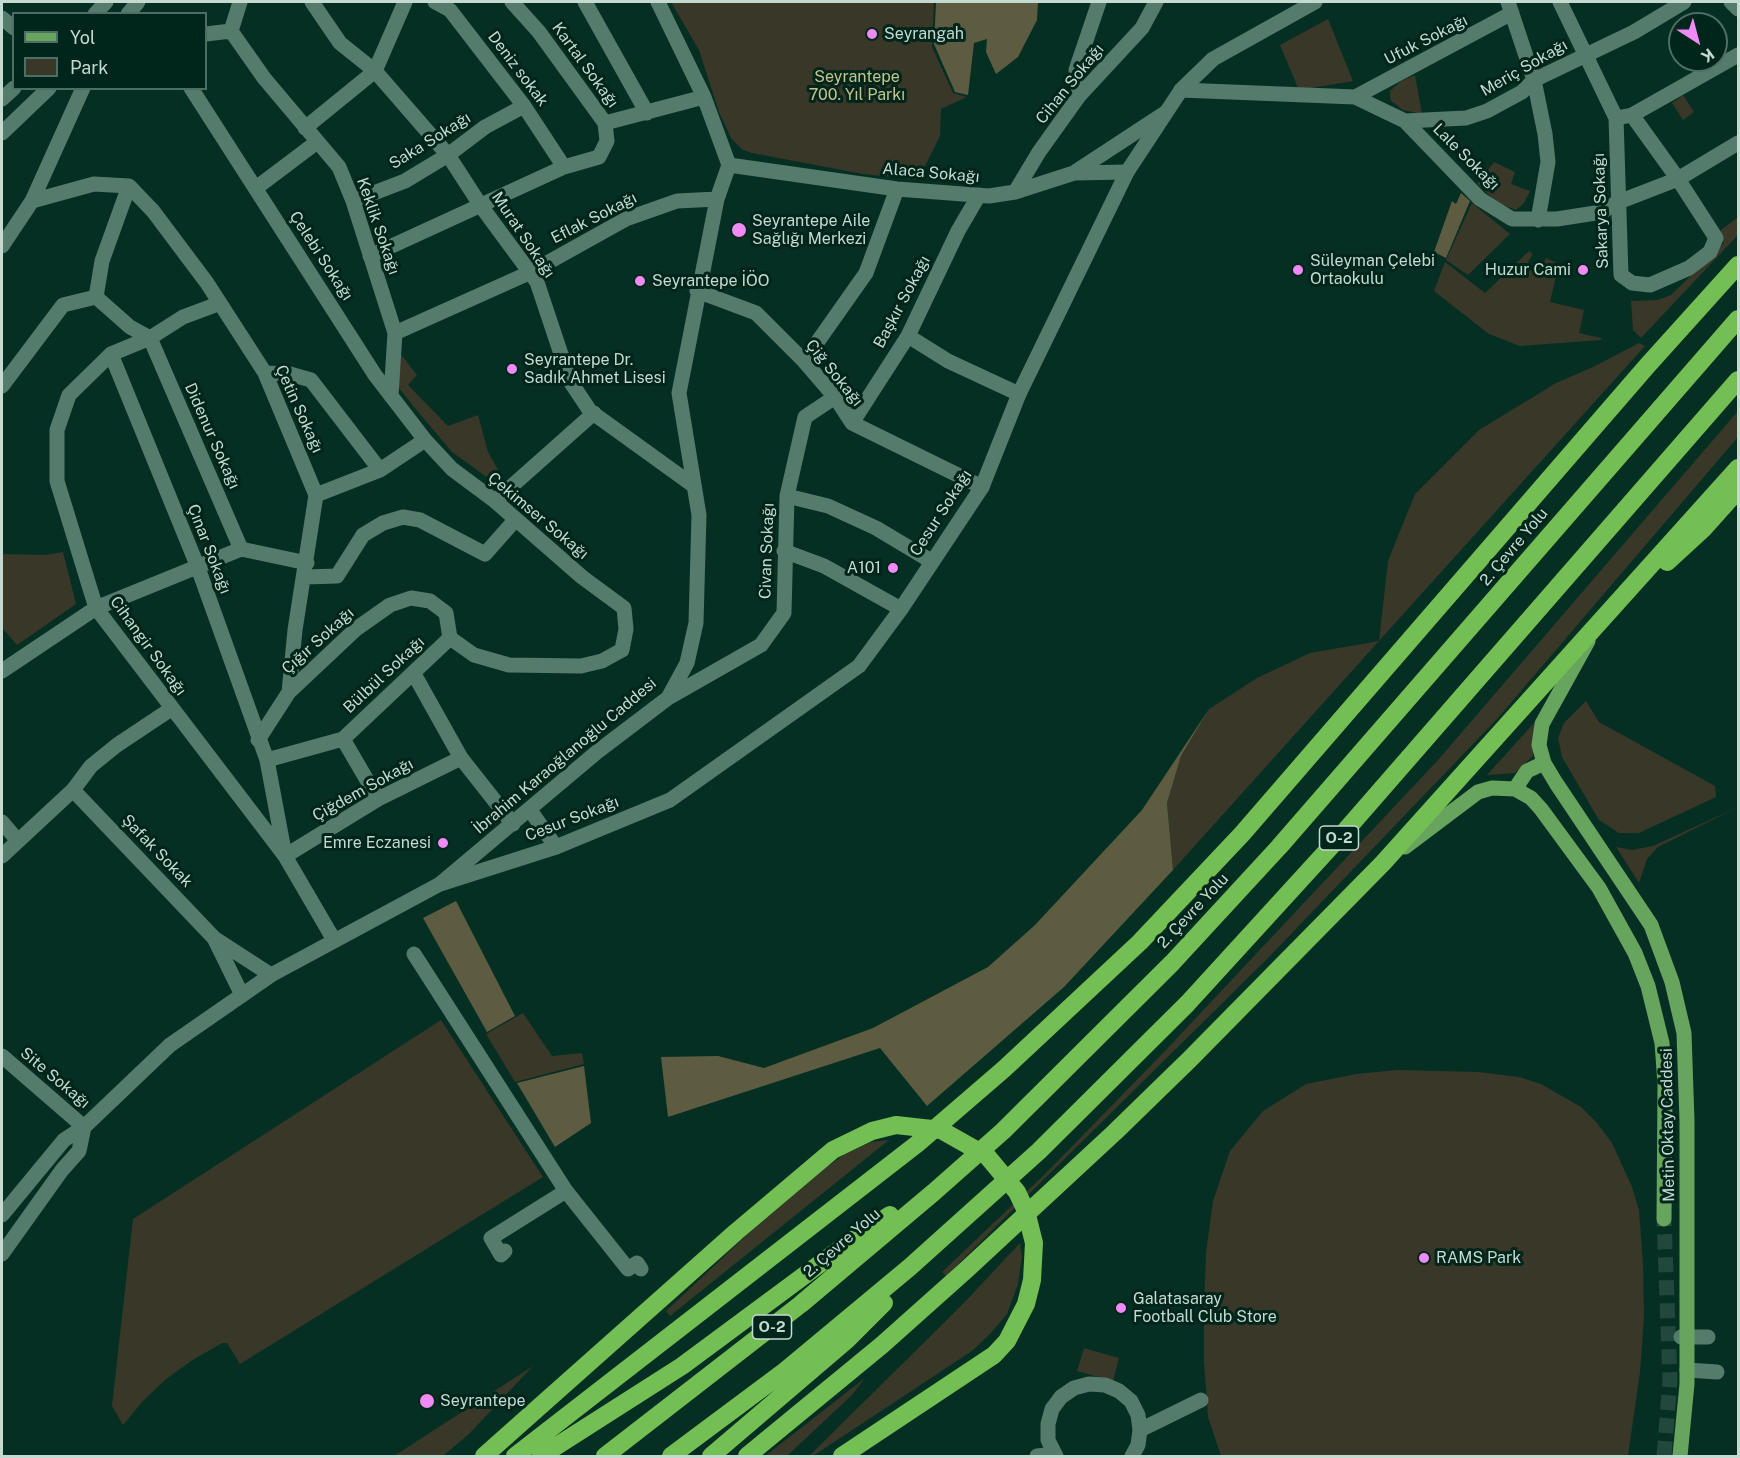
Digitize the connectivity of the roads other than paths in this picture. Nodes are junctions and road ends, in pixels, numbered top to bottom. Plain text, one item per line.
1 (240, 2) edge
2 (312, 2) edge
3 (405, 2) edge
4 (435, 2) edge
5 (512, 2) edge
6 (585, 2) edge
7 (658, 2) edge
8 (1099, 2) edge
9 (1156, 2) edge
10 (1315, 2) edge
11 (1560, 2) edge
12 (1684, 2) edge
13 (1731, 2) edge
14 (455, 6) edge
15 (1510, 7) edge
16 (1738, 9) edge
17 (231, 31) junction
18 (207, 34) edge
19 (1584, 55) junction
20 (1738, 55) edge
21 (375, 71) junction
22 (1534, 80) junction
23 (47, 90) edge
24 (82, 90) edge
25 (192, 90) edge
26 (1181, 90) junction
27 (1079, 96) junction
28 (1355, 96) junction
29 (704, 97) junction
30 (524, 106) junction
31 (647, 113) junction
32 (1166, 113) junction
33 (1632, 115) junction
34 (1616, 118) junction
35 (1405, 121) junction
36 (605, 123) junction
37 (305, 128) junction
38 (2, 133) edge
39 (317, 142) junction
40 (1738, 143) edge
41 (448, 155) junction
42 (729, 165) junction
43 (564, 166) junction
44 (1127, 172) junction
45 (1074, 173) junction
46 (1678, 179) junction
47 (129, 186) junction
48 (256, 188) junction
49 (897, 189) junction
50 (1015, 192) junction
51 (979, 195) junction
52 (717, 199) junction
53 (32, 201) junction
54 (353, 201) junction
55 (1616, 203) junction
56 (481, 206) junction
57 (1538, 220) junction
58 (2, 246) edge
59 (370, 256) junction
60 (1738, 265) edge
61 (529, 273) junction
62 (697, 291) junction
63 (96, 297) junction
64 (218, 304) junction
65 (1738, 319) edge
66 (395, 333) junction
67 (908, 336) junction
68 (150, 338) junction
69 (111, 354) junction
70 (804, 361) junction
71 (265, 373) junction
72 (1738, 380) edge
73 (2, 386) edge
74 (1019, 394) junction
75 (391, 396) junction
76 (835, 397) junction
77 (594, 413) junction
78 (852, 423) junction
79 (425, 440) junction
80 (1738, 468) edge
81 (380, 470) junction
82 (694, 486) junction
83 (982, 487) junction
84 (1738, 490) edge
85 (316, 495) junction
86 (787, 496) junction
87 (495, 501) junction
88 (516, 519) junction
89 (241, 549) junction
90 (784, 551) junction
91 (931, 561) junction
92 (197, 565) junction
93 (306, 570) junction
94 (1631, 588) junction
95 (96, 608) junction
96 (901, 609) junction
97 (1594, 629) junction
98 (450, 638) junction
99 (2, 671) edge
100 (414, 674) junction
101 (289, 692) junction
102 (668, 698) junction
103 (171, 709) junction
104 (343, 739) junction
105 (258, 740) junction
106 (461, 758) junction
107 (267, 760) junction
108 (1544, 763) junction
109 (1515, 789) junction
110 (73, 790) junction
111 (378, 799) junction
112 (530, 810) junction
113 (2, 822) edge
114 (513, 824) junction
115 (18, 841) junction
116 (556, 847) junction
117 (2, 856) edge
118 (285, 856) junction
119 (1383, 863) junction
120 (440, 884) junction
121 (214, 938) junction
122 (333, 940) junction
123 (414, 954) dead end
124 (271, 975) junction
125 (242, 995) junction
126 (2, 1056) edge
127 (84, 1127) junction
128 (566, 1191) junction
129 (934, 1192) junction
130 (2, 1215) edge
131 (1664, 1219) tunnel mouth
132 (505, 1251) dead end
133 (2, 1254) edge
134 (910, 1267) junction
135 (641, 1269) dead end
136 (1682, 1337) dead end
137 (1708, 1337) dead end
138 (1687, 1370) junction
139 (1717, 1372) dead end
140 (1201, 1400) dead end
141 (1140, 1430) junction
142 (1055, 1455) edge
143 (484, 1456) edge
144 (515, 1456) edge
145 (541, 1456) edge
146 (605, 1456) edge
147 (671, 1456) edge
148 (711, 1456) edge
149 (747, 1456) edge
150 (842, 1456) edge
151 (1037, 1456) edge
152 (1131, 1456) edge
153 (1680, 1456) edge

1 - 17 street
2 - 21 street, Murat Sokağı
3 - 21 street
4 - 14 street, Deniz sokak
5 - 36 street, Kartal Sokağı
6 - 31 street
7 - 29 street
8 - 27 street
9 - 27 street, Cihan Sokağı
10 - 26 street, Cesur Sokağı
11 - 19 street, Sakarya Sokağı
12 - 19 street, Meriç Sokağı
13 - 16 street
14 - 30 street, Deniz sokak
15 - 22 street
15 - 28 street, Ufuk Sokağı
17 - 18 street
17 - 37 street, Keklik Sokağı
19 - 22 street, Meriç Sokağı
19 - 34 street, Sakarya Sokağı
20 - 33 street
21 - 37 street
21 - 41 street, Murat Sokağı
22 - 35 street, Meriç Sokağı
22 - 57 street
23 - 38 street
24 - 53 street
25 - 48 street, Çelebi Sokağı
26 - 28 street, Ufuk Sokağı
26 - 32 street, Cesur Sokağı
27 - 50 street, Cihan Sokağı
28 - 35 street, Ufuk Sokağı
29 - 31 street
29 - 42 street
30 - 41 street, Saka Sokağı
30 - 43 street, Deniz sokak
31 - 36 street
32 - 44 street, Cesur Sokağı
32 - 45 street
33 - 34 street
33 - 46 street, Sakarya Sokağı
34 - 55 street, Sakarya Sokağı
35 - 57 street, Lale Sokağı
36 - 43 street
37 - 39 street, Keklik Sokağı
39 - 48 street
39 - 54 street, Keklik Sokağı
40 - 46 street, Lale Sokağı
41 - 54 street, Saka Sokağı
41 - 56 street, Murat Sokağı
42 - 49 street, Alaca Sokağı
42 - 52 street, İbrahim Karaoğlanoğlu Caddesi
43 - 56 street
44 - 45 street, Alaca Sokağı
44 - 74 street, Cesur Sokağı
45 - 50 street, Alaca Sokağı
46 - 55 street, Lale Sokağı
46 - 55 street, Sakarya Sokağı
47 - 53 street
47 - 63 street
47 - 64 street, Çetin Sokağı
48 - 75 street, Çelebi Sokağı
49 - 51 street, Alaca Sokağı
49 - 70 street
50 - 51 street, Alaca Sokağı
51 - 67 street, Başkır Sokağı
52 - 61 street, Eflak Sokağı
52 - 62 street, İbrahim Karaoğlanoğlu Caddesi
53 - 58 street
54 - 59 street, Keklik Sokağı
55 - 57 street, Lale Sokağı
56 - 59 street
56 - 61 street, Murat Sokağı
59 - 66 street, Keklik Sokağı
60 - 144 highway
61 - 66 street, Eflak Sokağı
61 - 77 street, Murat Sokağı
62 - 70 street, Çiğ Sokağı
62 - 82 street, İbrahim Karaoğlanoğlu Caddesi
63 - 68 street
63 - 73 street
64 - 68 street, Cihangir Sokağı
64 - 71 street, Çetin Sokağı
65 - 129 highway, 2. Çevre Yolu / O-2
66 - 75 street, Keklik Sokağı
67 - 74 street
67 - 78 street, Başkır Sokağı
68 - 69 street, Cihangir Sokağı
68 - 89 street, Didenur Sokağı
69 - 92 street, Çınar Sokağı
69 - 95 street, Cihangir Sokağı
70 - 76 street, Çiğ Sokağı
71 - 81 street
71 - 85 street, Çetin Sokağı
72 - 134 highway, O-2
74 - 83 street, Cesur Sokağı
75 - 79 street, Çelebi Sokağı
76 - 78 street, Çiğ Sokağı
76 - 86 street, Civan Sokağı
77 - 82 street, Murat Sokağı
77 - 87 street
78 - 83 street, Çiğ Sokağı
79 - 81 street
79 - 87 street, Çekimser Sokağı
80 - 94 highway
81 - 85 street
82 - 102 street, İbrahim Karaoğlanoğlu Caddesi
83 - 91 street, Cesur Sokağı
84 - 94 highway
85 - 93 street
86 - 90 street, Civan Sokağı
86 - 91 street
87 - 88 street, Çekimser Sokağı
88 - 93 street
88 - 98 street, Çekimser Sokağı
89 - 92 street
89 - 93 street
90 - 96 street
90 - 102 street, Civan Sokağı
91 - 96 street, Cesur Sokağı
92 - 95 street
92 - 105 street, Çınar Sokağı
93 - 101 street
94 - 97 highway
95 - 99 street
95 - 103 street, Cihangir Sokağı
96 - 116 street, Cesur Sokağı
97 - 108 main road, Metin Oktay Caddesi
97 - 119 highway
98 - 100 street, Bülbül Sokağı
98 - 101 street, Çığır Sokağı
100 - 104 street, Bülbül Sokağı
100 - 106 street
101 - 105 street
102 - 112 street, İbrahim Karaoğlanoğlu Caddesi
103 - 110 street
103 - 118 street, Cihangir Sokağı
104 - 107 street, Bülbül Sokağı
104 - 111 street, Bülbül Sokağı
105 - 107 street, Çınar Sokağı
106 - 111 street, Çiğdem Sokağı
106 - 114 street
107 - 118 street
108 - 109 main road
108 - 138 main road, Metin Oktay Caddesi
109 - 119 main road
109 - 131 main road, Metin Oktay Caddesi
110 - 115 street
110 - 121 street, Şafak Sokak
111 - 118 street, Çiğdem Sokağı
112 - 114 street, İbrahim Karaoğlanoğlu Caddesi
112 - 116 street
113 - 115 street
114 - 120 street, İbrahim Karaoğlanoğlu Caddesi
115 - 117 street
116 - 120 street, Cesur Sokağı
118 - 122 street, Cihangir Sokağı
119 - 149 highway
120 - 122 street, İbrahim Karaoğlanoğlu Caddesi
121 - 124 street
121 - 125 street
122 - 124 street, İbrahim Karaoğlanoğlu Caddesi
123 - 128 street
124 - 125 street, İbrahim Karaoğlanoğlu Caddesi
125 - 127 street, İbrahim Karaoğlanoğlu Caddesi
126 - 127 street, Site Sokağı
127 - 130 street, İbrahim Karaoğlanoğlu Caddesi
127 - 133 street
128 - 132 street
128 - 135 street
129 - 145 highway
129 - 146 highway, 2. Çevre Yolu / O-2
134 - 147 highway, O-2
134 - 148 highway
136 - 137 street
138 - 139 street
138 - 153 main road, Metin Oktay Caddesi
140 - 141 street
141 - 142 street
141 - 152 street
142 - 151 street
143 - 150 highway

